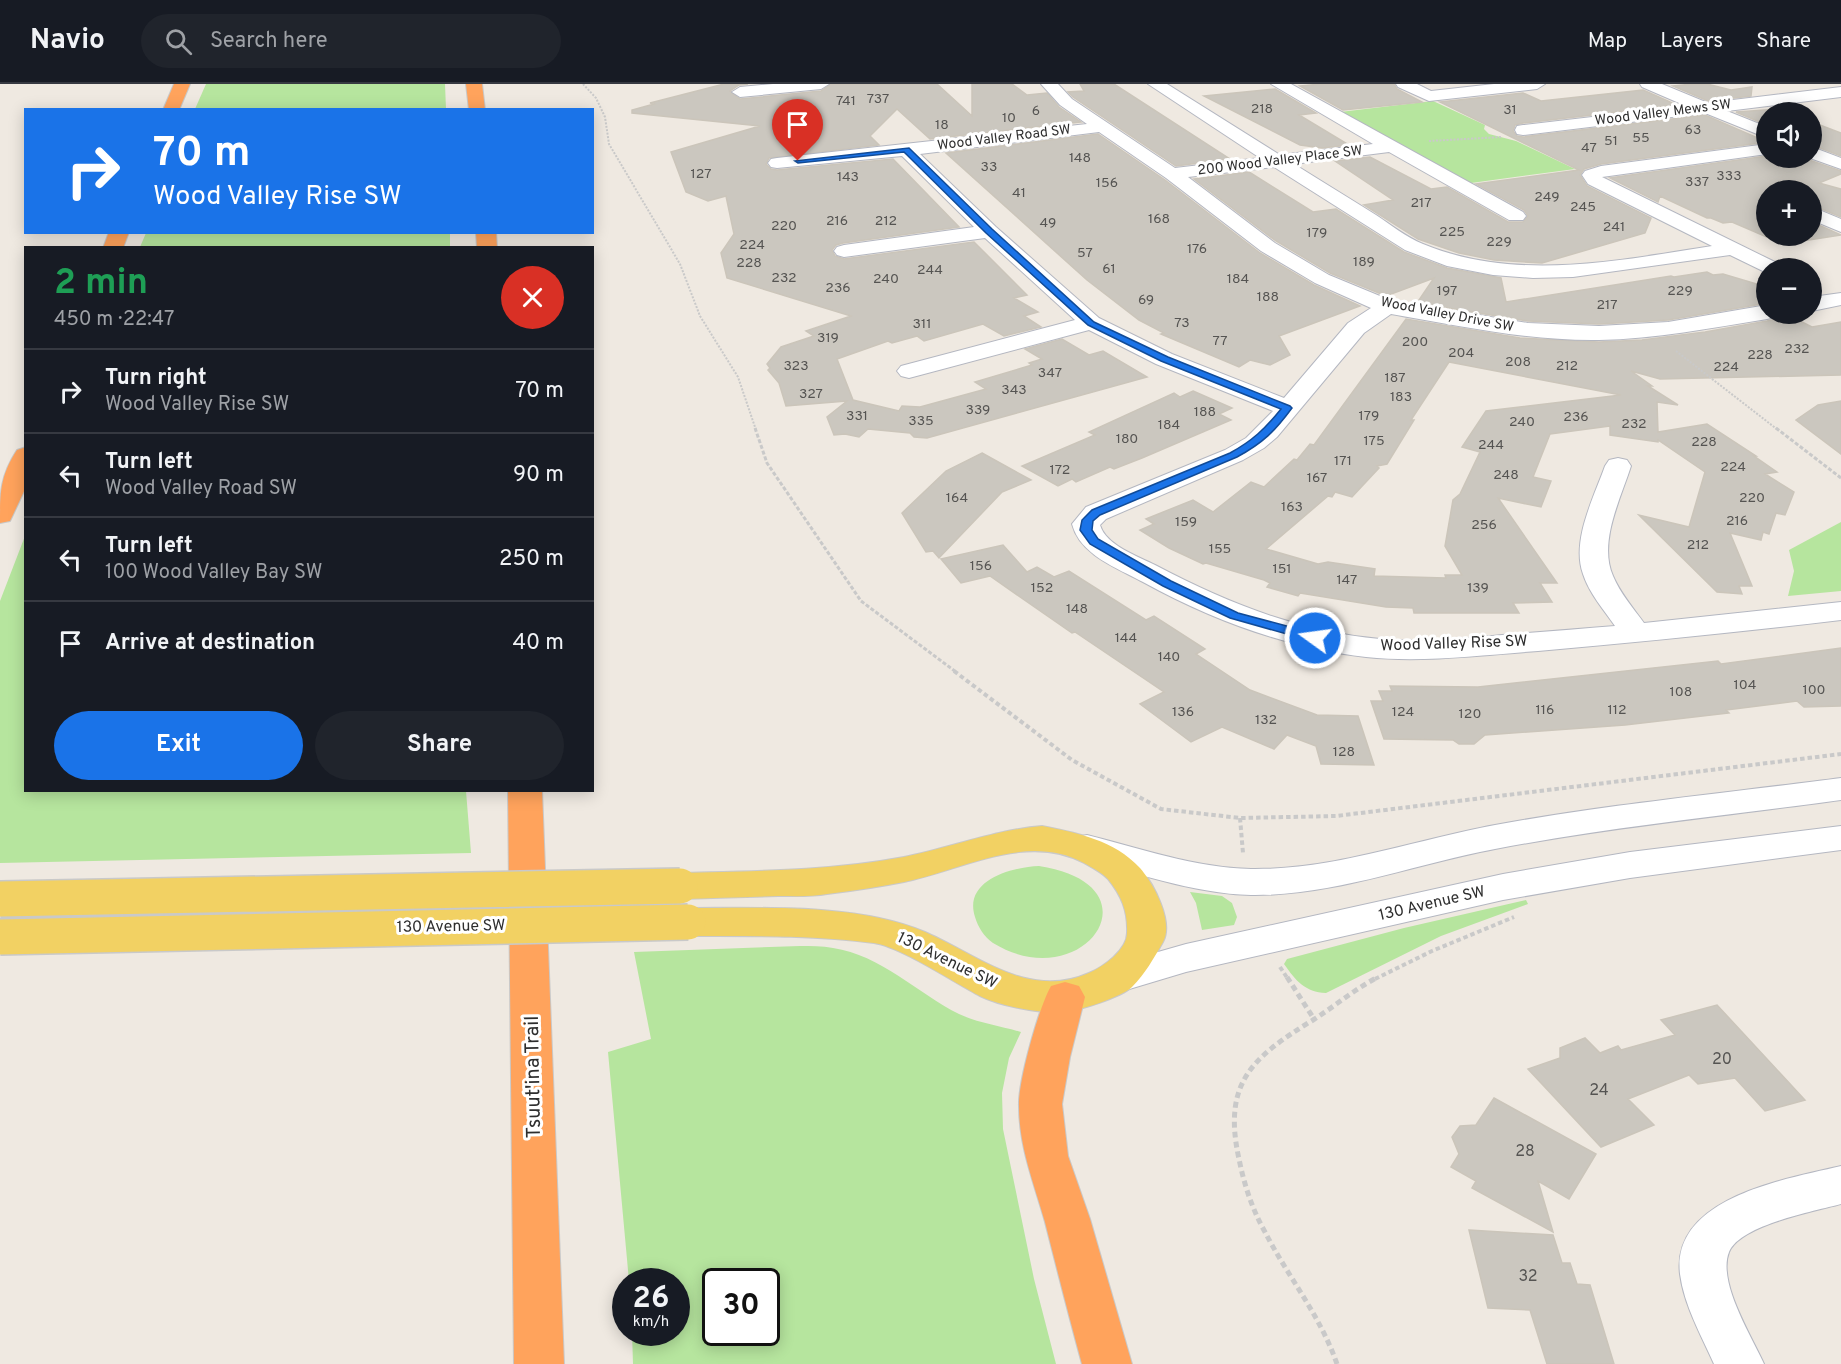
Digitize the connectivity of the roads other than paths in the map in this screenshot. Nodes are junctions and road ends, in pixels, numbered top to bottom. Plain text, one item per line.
1 (182, 84) edge
2 (474, 84) edge
3 (821, 84) edge
4 (1049, 84) edge
5 (1156, 84) edge
6 (1279, 84) edge
7 (1404, 84) edge
8 (1537, 84) edge
9 (1648, 84) edge
10 (1769, 84) edge
11 (740, 92) dead end
12 (1841, 92) edge
13 (1802, 96) junction
14 (172, 108) edge
15 (477, 108) edge
16 (1706, 108) junction
17 (1833, 108) dead end
18 (1100, 127) junction
19 (1756, 128) edge
20 (1523, 130) road end
21 (906, 150) junction
22 (1395, 150) junction
23 (1756, 150) edge
24 (1822, 156) edge
25 (1276, 161) junction
26 (777, 163) dead end
27 (1841, 164) edge
28 (1172, 174) junction
29 (1516, 216) dead end
30 (1822, 217) edge
31 (1841, 226) edge
32 (989, 231) junction
33 (1732, 249) junction
34 (844, 251) dead end
35 (1756, 260) edge
36 (1822, 292) edge
37 (1838, 299) edge
38 (1822, 302) edge
39 (1387, 307) junction
40 (1756, 314) edge
41 (1091, 324) junction
42 (909, 371) dead end
43 (1287, 408) junction
44 (24, 460) edge
45 (1618, 466) dead end
46 (0, 515) edge
47 (1841, 611) edge
48 (1637, 633) junction
49 (1841, 789) edge
50 (525, 792) edge
51 (1841, 838) edge
52 (1079, 845) junction
53 (0, 899) edge
54 (684, 904) junction
55 (0, 937) edge
56 (1116, 978) junction
57 (1065, 997) junction
58 (1841, 1185) edge
59 (539, 1364) edge
60 (1107, 1364) edge
61 (1739, 1364) edge

1 - 14 highway
2 - 15 highway
3 - 11 street
4 - 18 street, Wood Valley Drive SW
5 - 25 street
6 - 22 street, 200 Wood Valley Place SW
7 - 8 street
9 - 16 street
10 - 13 street
12 - 13 street, Wood Valley Mews SW
13 - 16 street, Wood Valley Mews SW
13 - 17 street
16 - 19 street
16 - 20 street, Wood Valley Mews SW
18 - 21 street, Wood Valley Road SW
18 - 28 street, Wood Valley Drive SW
21 - 26 street
21 - 32 street, Wood Valley Road SW
22 - 25 street, 200 Wood Valley Place SW
22 - 29 street, 200 Wood Valley Place SW
23 - 33 street
24 - 27 street
25 - 28 street, 200 Wood Valley Place SW
25 - 33 street
28 - 39 street, Wood Valley Drive SW
30 - 31 street
32 - 34 street
32 - 41 street, Wood Valley Road SW
33 - 35 street
36 - 37 street
37 - 38 street
39 - 40 street, Wood Valley Drive SW
39 - 43 street, Wood Valley Rise SW
41 - 42 street
41 - 43 street, Wood Valley Road SW
43 - 48 street, Wood Valley Rise SW
44 - 46 highway
45 - 48 street
47 - 48 street, Wood Valley Rise SW
49 - 52 street, 130 Avenue SW
50 - 59 highway, Tsuut'ina Trail
51 - 56 street, 130 Avenue SW
52 - 54 main road, 130 Avenue SW
52 - 56 main road
53 - 54 main road, 130 Avenue SW, bridge
54 - 55 main road, 130 Avenue SW, bridge
54 - 57 main road, 130 Avenue SW
56 - 57 main road, 130 Avenue SW
57 - 60 highway
58 - 61 street

